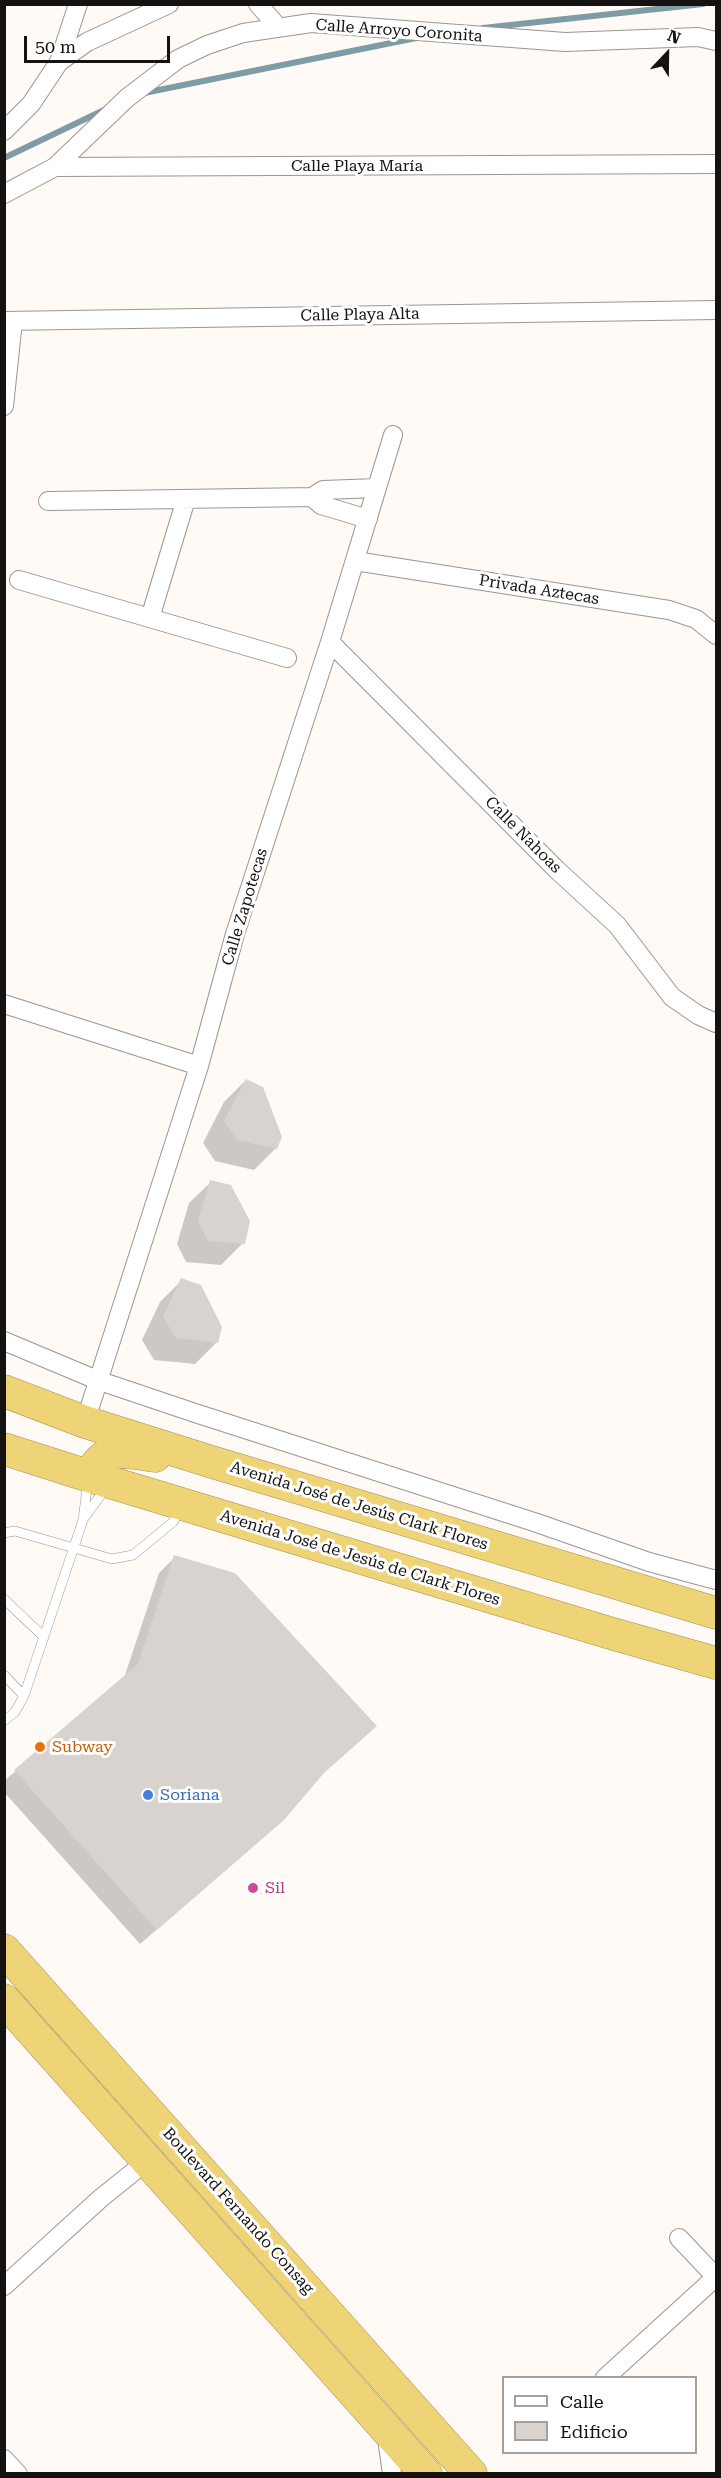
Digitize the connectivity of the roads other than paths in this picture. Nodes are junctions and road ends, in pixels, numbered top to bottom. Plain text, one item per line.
1 (78, 4) edge
2 (169, 4) edge
3 (258, 4) edge
4 (278, 27) junction
5 (717, 41) edge
6 (59, 62) junction
7 (4, 131) edge
8 (717, 164) edge
9 (55, 167) junction
10 (4, 194) edge
11 (717, 310) edge
12 (9, 321) edge
13 (4, 406) edge
14 (393, 435) dead end
15 (377, 488) junction
16 (312, 497) junction
17 (186, 499) junction
18 (48, 501) dead end
19 (368, 519) junction
20 (355, 561) junction
21 (20, 580) dead end
22 (150, 618) junction
23 (717, 634) edge
24 (330, 642) junction
25 (287, 658) dead end
26 (4, 1004) edge
27 (717, 1023) edge
28 (199, 1066) junction
29 (4, 1341) edge
30 (98, 1380) junction
31 (4, 1391) edge
32 (85, 1422) junction
33 (4, 1449) edge
34 (212, 1462) junction
35 (99, 1479) junction
36 (183, 1505) junction
37 (83, 1520) junction
38 (4, 1533) edge
39 (73, 1549) junction
40 (717, 1580) edge
41 (4, 1599) edge
42 (717, 1613) edge
43 (44, 1636) junction
44 (717, 1663) edge
45 (4, 1675) edge
46 (24, 1696) junction
47 (4, 1721) edge
48 (6, 1956) edge
49 (4, 2000) edge
50 (147, 2161) junction
51 (680, 2238) dead end
52 (716, 2277) edge
53 (4, 2286) edge
54 (607, 2376) edge
55 (386, 2429) junction
56 (4, 2459) edge
57 (18, 2474) edge
58 (392, 2474) edge
59 (426, 2474) edge
60 (471, 2474) edge

1 - 6 street
2 - 6 street
3 - 4 street
4 - 5 street, Calle Arroyo Coronita
4 - 9 street, Calle Arroyo Coronita
6 - 7 street
8 - 9 street, Calle Playa María
9 - 10 street, Calle Playa María
11 - 12 street, Calle Playa Alta
12 - 13 street
14 - 15 street, Calle Zapotecas
15 - 16 street
15 - 19 street, Calle Zapotecas
16 - 17 street
16 - 19 street
17 - 18 street
17 - 22 street
19 - 20 street, Calle Zapotecas
20 - 23 street, Privada Aztecas
20 - 24 street, Calle Zapotecas
21 - 22 street
22 - 25 street
24 - 27 street, Calle Nahoas
24 - 28 street, Calle Zapotecas
26 - 28 street
28 - 30 street, Calle Zapotecas
29 - 30 street
30 - 32 street, Calle Zapotecas
30 - 40 street
31 - 32 highway, Avenida José de Jesús Clark Flores
32 - 34 highway, Avenida José de Jesús Clark Flores
33 - 35 highway, Avenida José de Jesús de Clark Flores
34 - 35 highway
34 - 42 highway, Avenida José de Jesús Clark Flores
35 - 36 highway, Avenida José de Jesús de Clark Flores
35 - 37 lane
35 - 37 lane
36 - 39 lane
36 - 44 highway, Avenida José de Jesús de Clark Flores
37 - 39 lane
38 - 39 lane
39 - 43 lane
41 - 43 lane
43 - 46 lane
45 - 46 lane
46 - 47 lane
48 - 60 highway, Boulevard Fernando Consag
49 - 50 highway, Boulevard Fernando Consag
50 - 53 street
50 - 55 highway, Boulevard Fernando Consag
51 - 52 street
52 - 54 street
55 - 58 street
55 - 59 highway, Boulevard Fernando Consag
56 - 57 street

